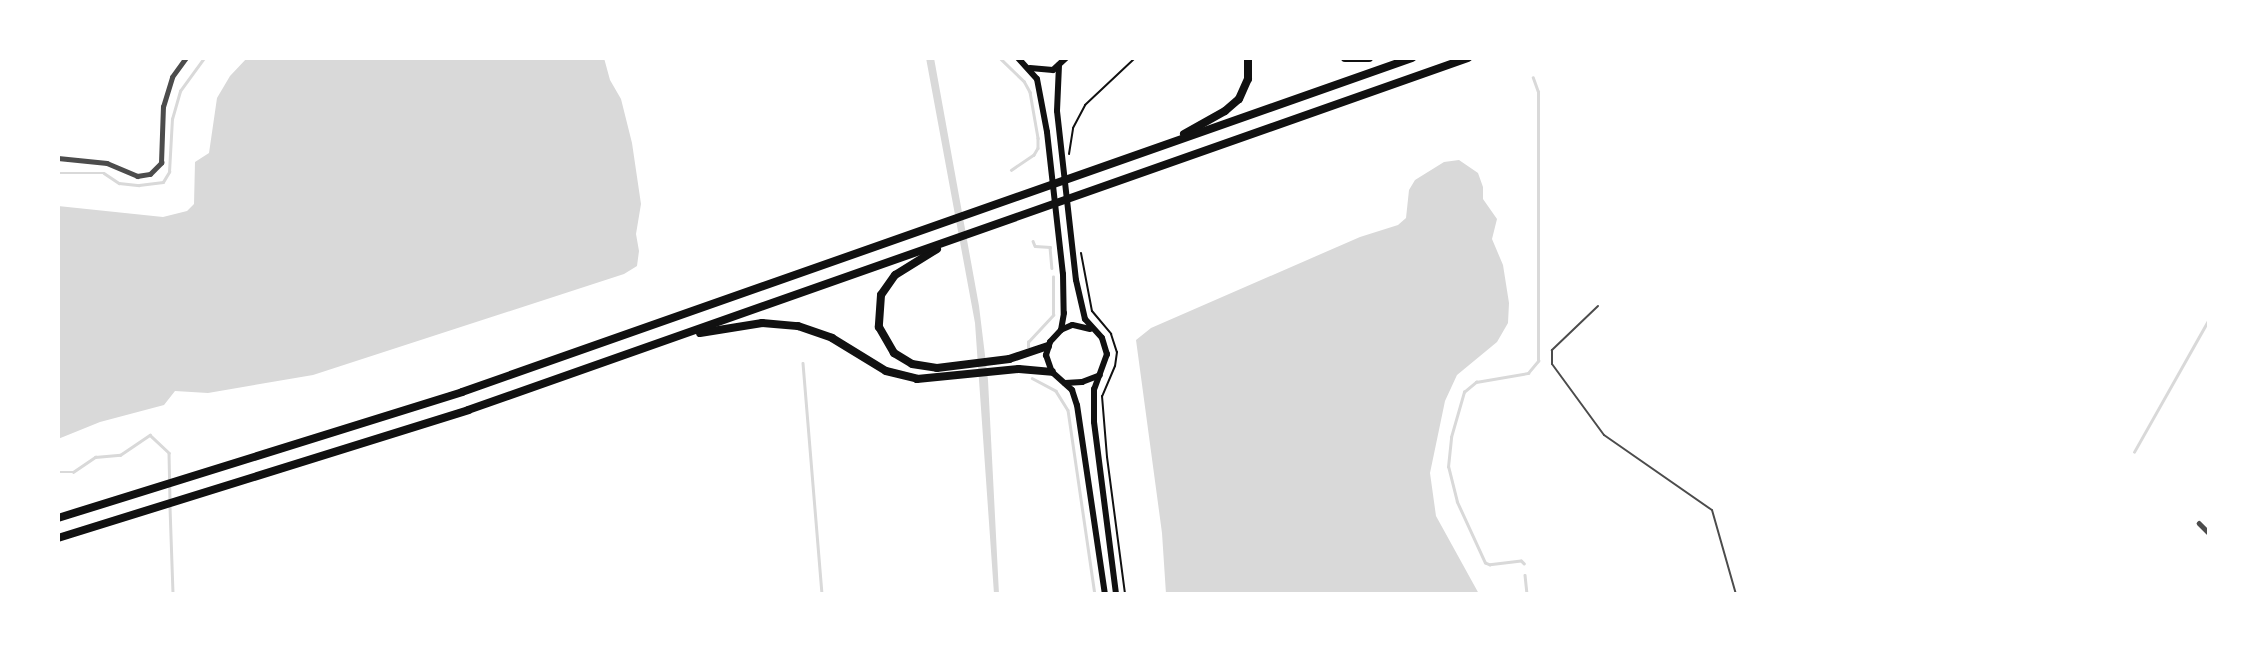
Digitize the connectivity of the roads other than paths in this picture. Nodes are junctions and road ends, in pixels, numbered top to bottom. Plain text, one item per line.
1 (187, 58) edge
2 (1018, 58) edge
3 (1066, 58) edge
4 (1248, 58) edge
5 (1345, 58) edge
6 (1369, 58) edge
7 (1412, 58) edge
8 (1468, 58) edge
9 (1059, 65) junction
10 (1028, 68) junction
11 (1158, 148) junction
12 (58, 158) edge
13 (951, 241) junction
14 (1598, 306) dead end
15 (1060, 330) junction
16 (1092, 330) junction
17 (684, 335) junction
18 (1048, 346) junction
19 (1052, 372) junction
20 (1100, 375) junction
21 (1065, 383) junction
22 (58, 518) edge
23 (2199, 523) dead end
24 (2209, 533) edge
25 (58, 538) edge
26 (1105, 594) edge
27 (1116, 594) edge
28 (1736, 594) edge

1 - 12 street
2 - 10 main road
3 - 9 main road
4 - 11 highway
5 - 6 highway
7 - 11 highway
8 - 13 highway
9 - 10 main road
9 - 16 main road
10 - 15 main road
11 - 22 highway
13 - 17 highway
13 - 18 highway
14 - 28 lane
15 - 16 main road
15 - 18 main road
16 - 20 main road
17 - 19 highway
17 - 25 highway
18 - 19 main road
19 - 21 main road
20 - 21 main road
20 - 27 main road
21 - 26 main road
23 - 24 street

